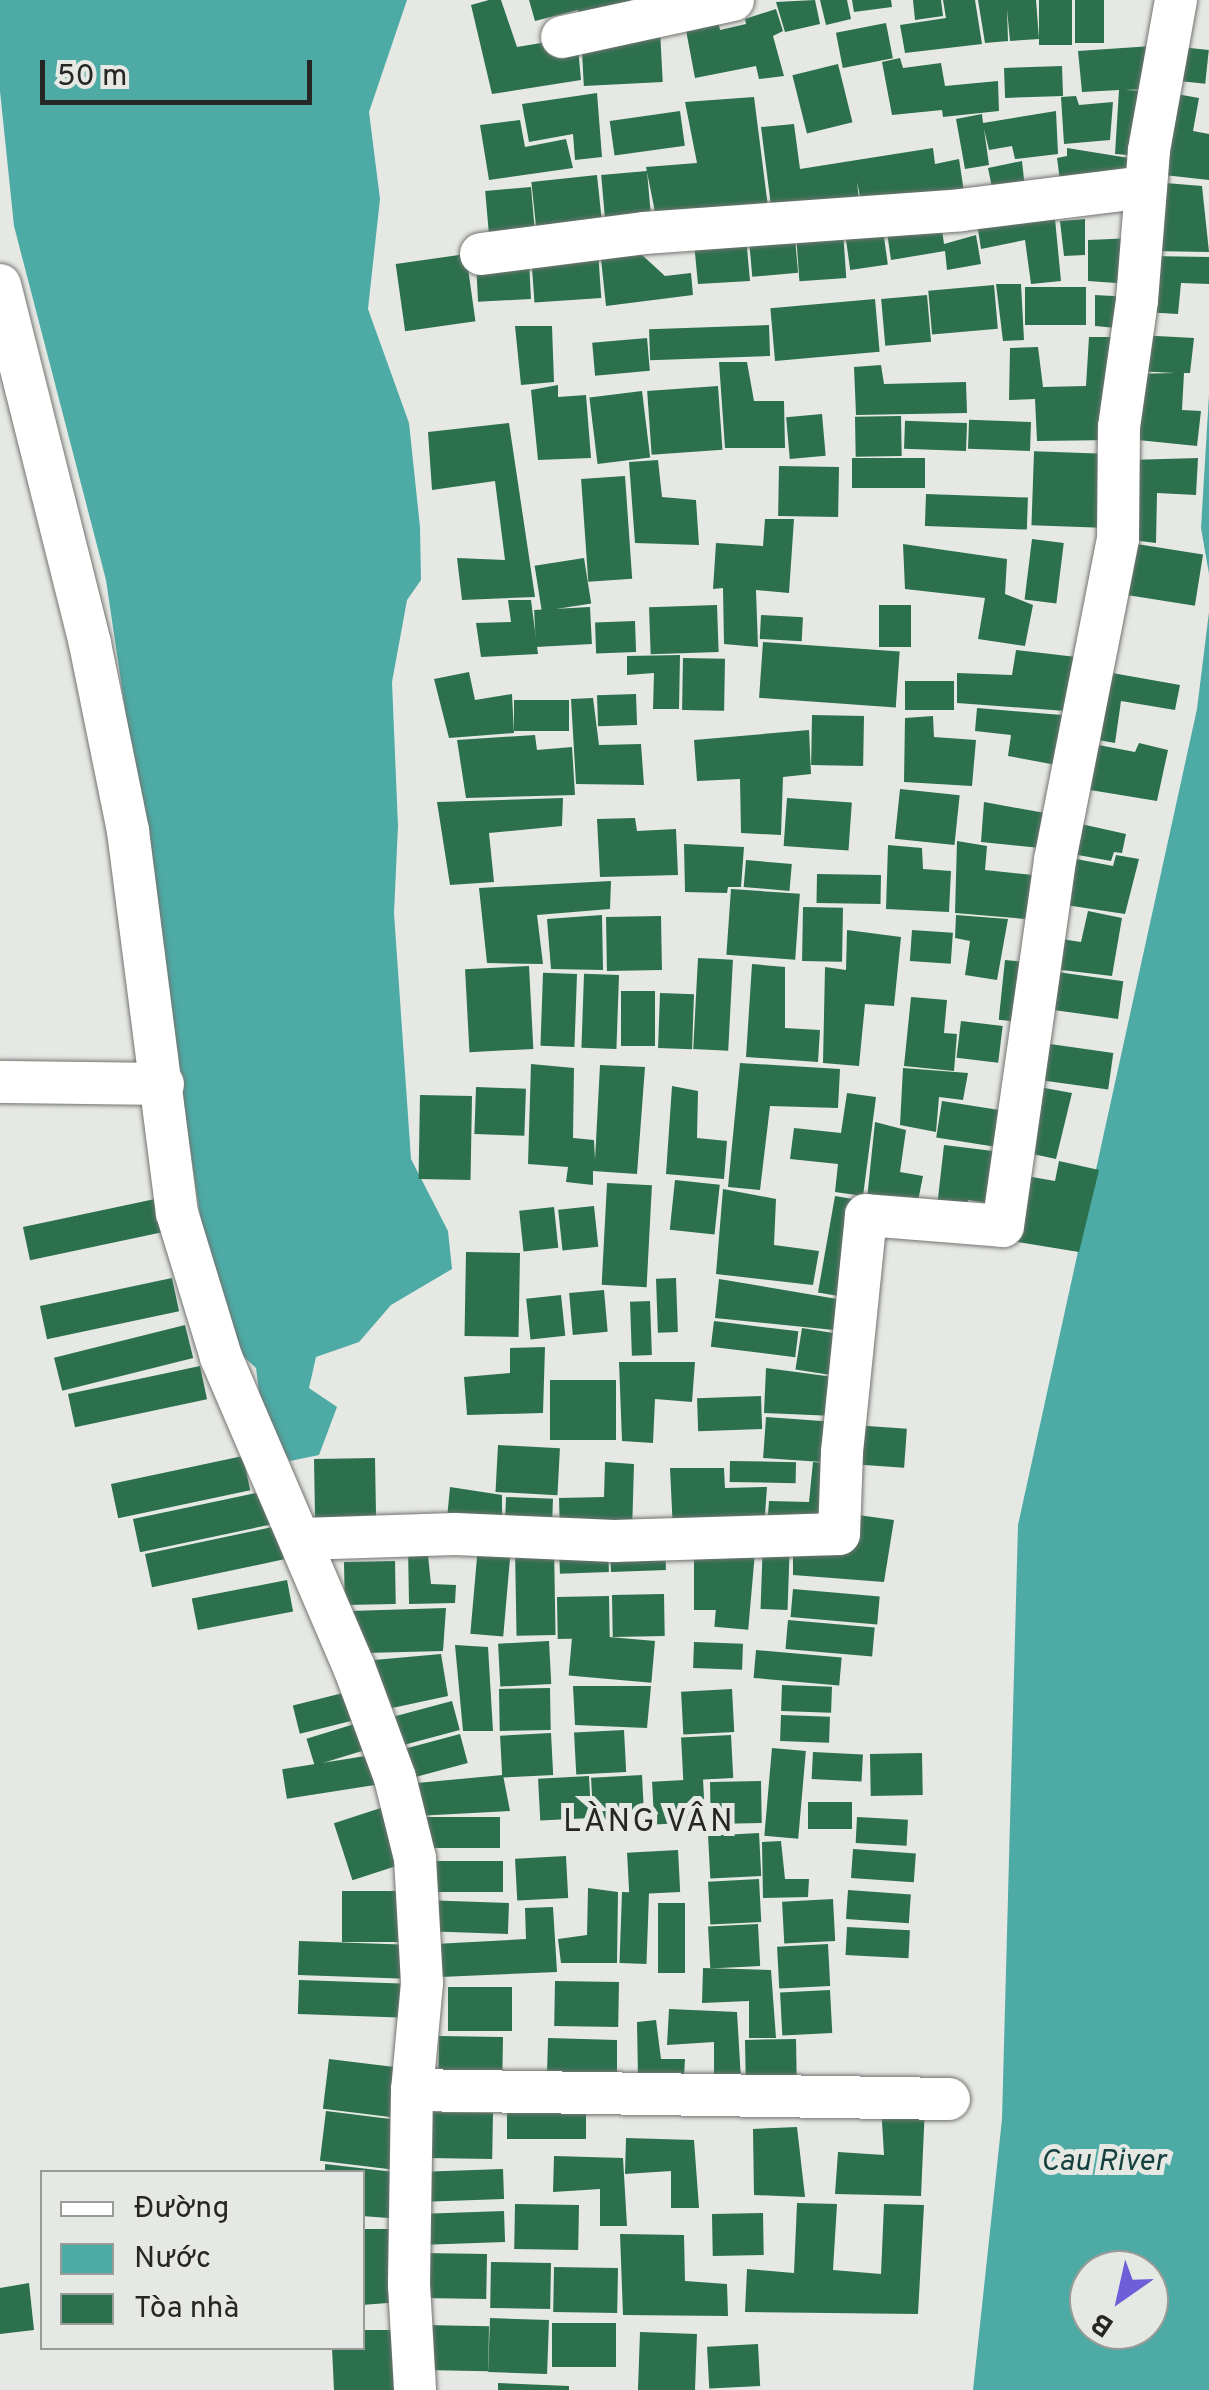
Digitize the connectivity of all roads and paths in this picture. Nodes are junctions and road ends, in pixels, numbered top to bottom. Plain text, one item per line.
1 (733, 0) edge
2 (1176, 0) edge
3 (562, 37) dead end
4 (1146, 188) junction
5 (481, 254) dead end
6 (0, 286) edge
7 (0, 1082) edge
8 (163, 1084) junction
9 (302, 1539) junction
10 (412, 2090) junction
11 (949, 2099) dead end
12 (416, 2390) edge

1 - 3 street
2 - 4 street
4 - 5 street
4 - 9 street
6 - 8 street
7 - 8 street
8 - 9 street
9 - 10 street
10 - 11 street
10 - 12 street

